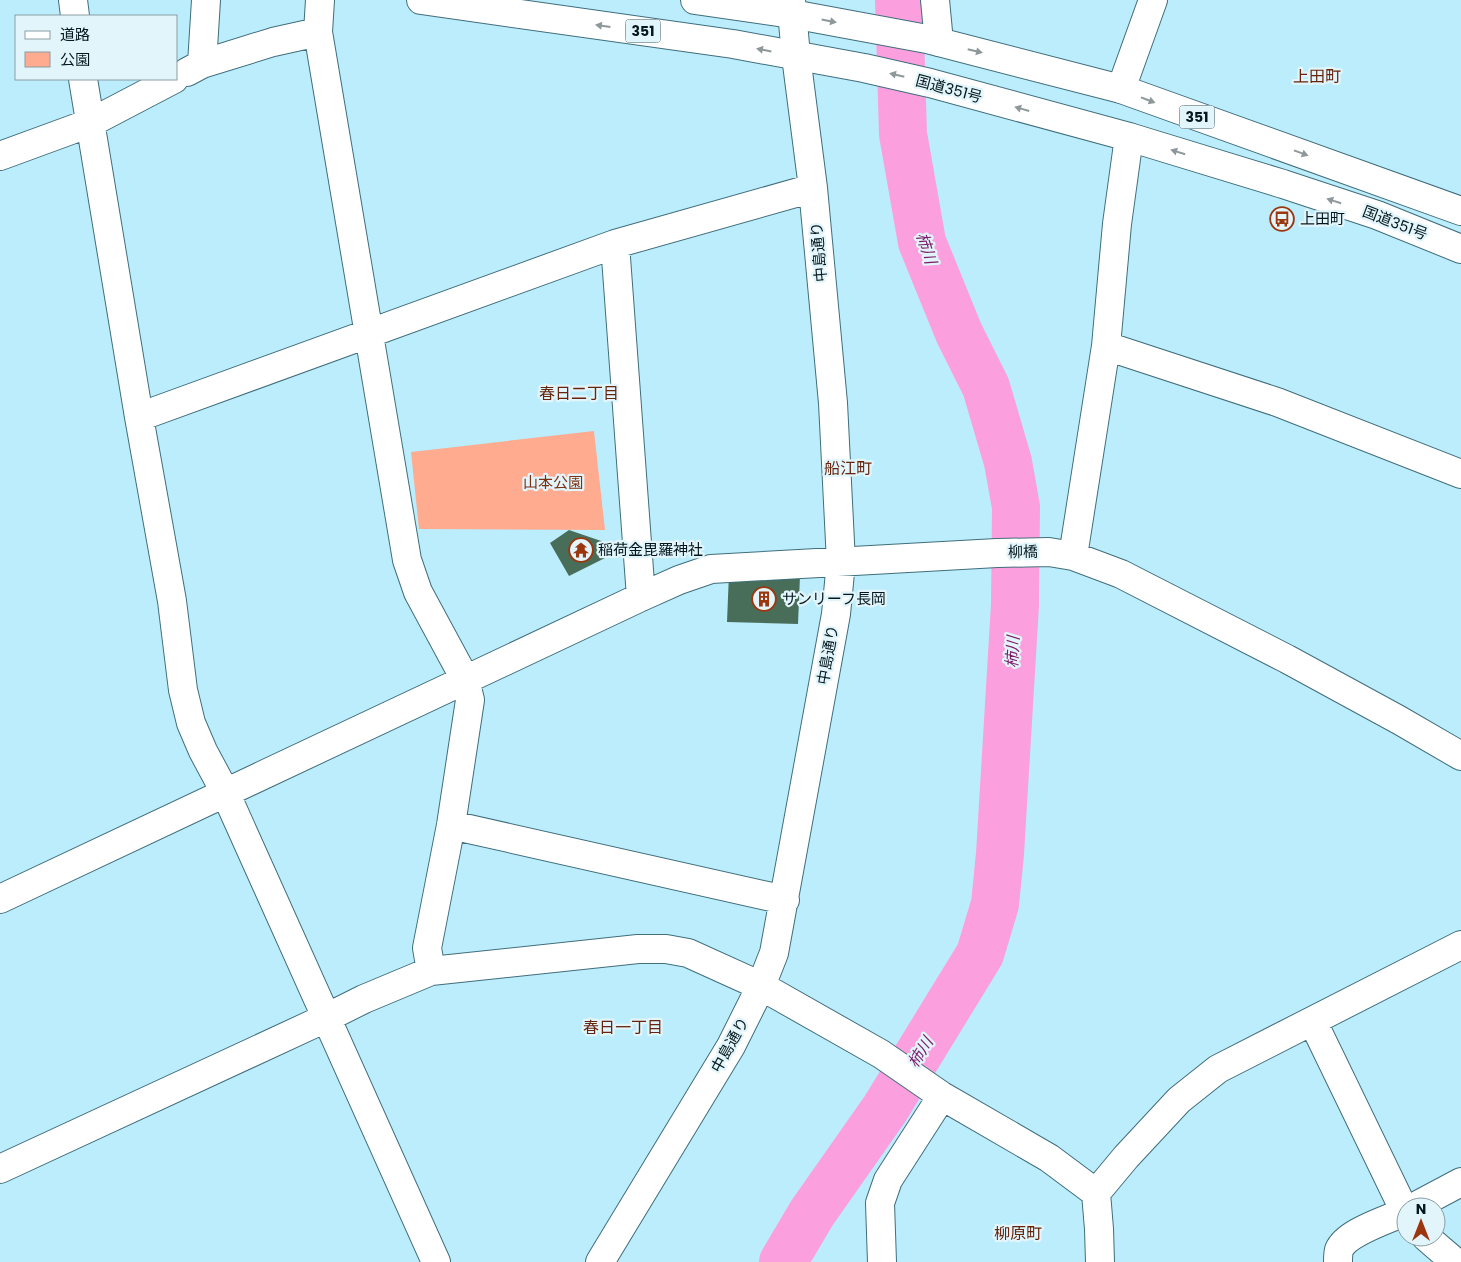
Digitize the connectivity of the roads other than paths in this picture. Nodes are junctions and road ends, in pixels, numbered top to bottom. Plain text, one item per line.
1 (74, 0) edge
2 (206, 0) edge
3 (320, 0) edge
4 (421, 0) edge
5 (695, 0) edge
6 (935, 0) edge
7 (1153, 0) edge
8 (791, 7) edge
9 (75, 15) edge
10 (318, 32) junction
11 (933, 41) junction
12 (796, 56) junction
13 (202, 64) junction
14 (178, 76) edge
15 (83, 80) edge
16 (171, 80) edge
17 (1121, 89) junction
18 (90, 123) junction
19 (1128, 137) junction
20 (0, 156) edge
21 (813, 188) junction
22 (1461, 211) edge
23 (615, 244) junction
24 (1461, 249) edge
25 (368, 335) junction
26 (1106, 346) junction
27 (140, 417) junction
28 (1461, 474) edge
29 (1061, 554) junction
30 (841, 562) junction
31 (641, 597) junction
32 (465, 679) junction
33 (1461, 756) edge
34 (225, 792) junction
35 (452, 825) junction
36 (0, 899) edge
37 (785, 900) junction
38 (1461, 945) edge
39 (431, 971) junction
40 (761, 986) junction
41 (326, 1018) junction
42 (1313, 1022) junction
43 (939, 1093) junction
44 (0, 1169) edge
45 (1461, 1182) edge
46 (1096, 1192) junction
47 (1401, 1197) edge
48 (1434, 1197) edge
49 (1396, 1216) edge
50 (1438, 1247) edge
51 (434, 1261) edge
52 (600, 1262) edge
53 (882, 1262) edge
54 (1100, 1262) edge
55 (1338, 1262) edge
56 (1455, 1262) edge

1 - 9 main road
2 - 13 main road
3 - 10 main road
12 -> 4 main road, 国道351号 / 351
5 - 8 main road, 351
6 - 11 main road
7 - 17 main road
8 -> 11 main road, 351
8 - 12 main road, 中島通り
10 - 13 main road
10 - 25 main road
11 -> 17 main road, 351
19 -> 12 main road, 国道351号 / 351
12 - 21 main road, 中島通り
13 - 14 main road
15 - 18 main road
16 - 18 main road
17 -> 22 main road, 351
18 - 20 main road
18 - 27 main road
24 -> 19 main road, 国道351号 / 351
19 - 26 main road
21 - 23 main road
21 - 30 main road, 中島通り
23 - 25 main road
23 - 31 main road
25 - 27 main road
25 - 32 main road
26 - 28 main road
26 - 29 main road
27 - 34 main road
29 - 30 main road, 柳橋
29 - 33 main road
30 - 31 main road, 柳橋
30 - 37 main road, 中島通り
31 - 32 main road, 柳橋
32 - 34 main road, 柳橋
32 - 35 main road
34 - 36 main road, 柳橋
34 - 41 main road
35 - 37 main road
35 - 39 main road
37 - 40 main road, 中島通り
38 - 42 main road
39 - 40 main road
39 - 41 main road
40 - 43 main road
40 - 52 main road, 中島通り
41 - 44 main road
41 - 51 main road
42 - 46 main road
42 - 47 main road
43 - 46 main road
43 - 53 main road
45 - 48 main road
46 - 54 main road
49 - 55 main road
50 - 56 main road

